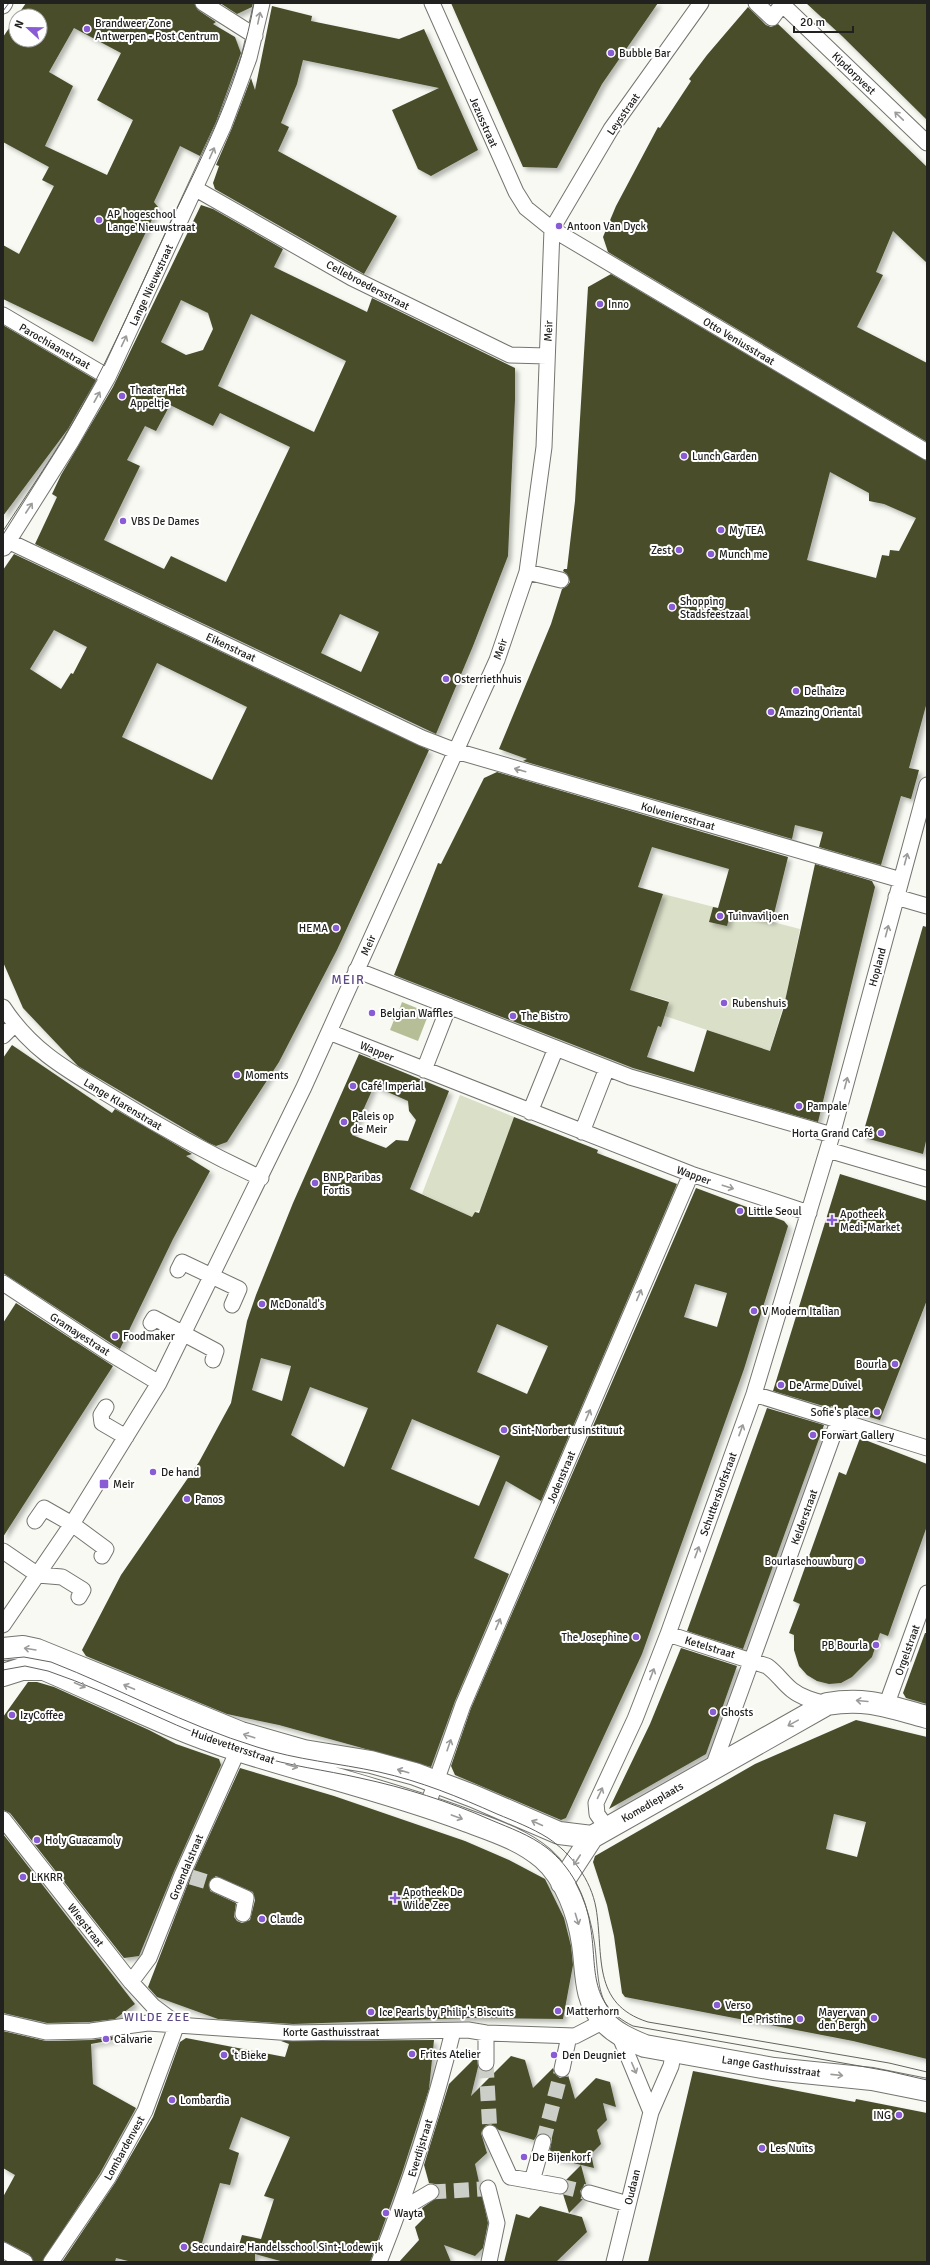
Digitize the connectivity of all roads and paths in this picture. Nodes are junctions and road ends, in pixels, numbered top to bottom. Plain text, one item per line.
1 (5, 3) edge
2 (203, 3) edge
3 (262, 3) edge
4 (432, 3) edge
5 (701, 3) edge
6 (756, 3) edge
7 (782, 3) edge
8 (3, 6) edge
9 (255, 36) junction
10 (927, 142) edge
11 (196, 189) junction
12 (552, 229) junction
13 (3, 315) edge
14 (547, 356) junction
15 (108, 377) junction
16 (927, 452) edge
17 (5, 545) edge
18 (527, 572) junction
19 (561, 580) dead end
20 (456, 751) junction
21 (927, 785) edge
22 (900, 880) junction
23 (896, 897) junction
24 (927, 906) edge
25 (356, 970) junction
26 (449, 1006) junction
27 (3, 1007) edge
28 (14, 1025) junction
29 (329, 1032) junction
30 (3, 1036) edge
31 (556, 1048) junction
32 (607, 1068) junction
33 (424, 1070) junction
34 (530, 1112) junction
35 (582, 1132) junction
36 (832, 1135) junction
37 (828, 1150) junction
38 (691, 1174) junction
39 (261, 1178) junction
40 (927, 1179) edge
41 (808, 1213) junction
42 (178, 1270) dead end
43 (212, 1276) junction
44 (3, 1283) edge
45 (232, 1304) dead end
46 (151, 1323) dead end
47 (183, 1334) junction
48 (213, 1360) dead end
49 (159, 1383) junction
50 (754, 1394) junction
51 (106, 1407) dead end
52 (839, 1420) junction
53 (126, 1437) junction
54 (926, 1445) edge
55 (35, 1520) dead end
56 (72, 1524) junction
57 (3, 1552) edge
58 (102, 1556) dead end
59 (38, 1575) junction
60 (927, 1593) edge
61 (79, 1596) dead end
62 (3, 1625) edge
63 (668, 1634) junction
64 (3, 1649) edge
65 (751, 1660) junction
66 (50, 1663) junction
67 (3, 1675) edge
68 (827, 1704) junction
69 (886, 1706) junction
70 (927, 1717) edge
71 (238, 1750) junction
72 (713, 1767) junction
73 (436, 1781) junction
74 (427, 1807) junction
75 (3, 1819) edge
76 (591, 1834) junction
77 (562, 1883) junction
78 (217, 1886) tunnel mouth
79 (243, 1914) dead end
80 (131, 1982) junction
81 (153, 2006) junction
82 (3, 2022) edge
83 (148, 2023) junction
84 (177, 2024) junction
85 (611, 2027) junction
86 (453, 2031) junction
87 (486, 2033) junction
88 (569, 2036) junction
89 (674, 2050) junction
90 (486, 2063) tunnel mouth
91 (562, 2069) tunnel mouth
92 (927, 2090) edge
93 (651, 2112) junction
94 (490, 2133) tunnel mouth
95 (543, 2142) tunnel mouth
96 (510, 2177) junction
97 (532, 2181) junction
98 (560, 2186) tunnel mouth
99 (431, 2192) tunnel mouth
100 (589, 2193) tunnel mouth
101 (628, 2204) junction
102 (399, 2211) junction
103 (3, 2250) edge
104 (25, 2262) edge
105 (51, 2262) edge
106 (379, 2262) edge
107 (490, 2262) edge
108 (614, 2262) edge

1 - 8 street
2 - 9 street
9 -> 3 street, Lange Nieuwstraat
4 - 12 street, Jezusstraat
5 - 12 street, Leysstraat
6 - 7 street
10 -> 7 street, Kipdorpvest
11 -> 9 street, Lange Nieuwstraat
11 - 14 street, Cellebroedersstraat
15 -> 11 street, Lange Nieuwstraat
12 - 14 street, Meir
12 - 16 street, Otto Veniusstraat
13 - 15 street, Parochiaanstraat
14 - 18 street, Meir
17 -> 15 street, Lange Nieuwstraat
17 - 20 street, Eikenstraat
18 - 19 street
18 - 20 street, Meir
22 -> 20 street, Kolveniersstraat
20 - 25 street, Meir
22 -> 21 street, Hopland
22 - 23 street, Hopland
23 - 24 street
36 -> 23 street, Hopland
25 - 26 street
25 - 29 street, Meir
26 - 31 street
26 - 33 street
27 - 28 street, Lange Klarenstraat
28 - 30 street
28 - 39 street, Lange Klarenstraat
29 - 33 street, Wapper
29 - 39 street, Meir
31 - 32 street
31 - 34 street
32 - 35 street
32 - 36 street
33 - 34 street, Wapper
34 - 35 street, Wapper
35 - 38 street, Wapper
36 - 37 street, Hopland
37 - 40 street
37 - 41 street, Schuttershofstraat
38 -> 41 street, Wapper
73 -> 38 street, Jodenstraat
39 - 43 street, Meir
41 - 50 street, Schuttershofstraat
42 - 43 street
43 - 45 street
43 - 47 street, Meir
44 - 49 street, Gramayestraat
46 - 47 street
47 - 48 street
47 - 49 street, Meir
49 - 53 street, Meir
50 - 52 street
63 -> 50 street, Schuttershofstraat
51 - 53 street
52 - 54 street
52 - 65 street, Kelderstraat
53 - 56 street, Meir
55 - 56 street
56 - 58 street
56 - 59 street, Meir
57 - 59 street
59 - 61 street
59 - 62 street, Meir
60 - 69 street, Orgelstraat
63 - 65 street, Ketelstraat
76 -> 63 street, Schuttershofstraat
66 -> 64 street
65 - 68 street, Ketelstraat
65 - 72 street
66 - 67 street
66 -> 71 street, Huidevettersstraat
73 -> 66 street, Huidevettersstraat
69 -> 68 street, Komedieplaats
68 -> 72 street, Komedieplaats
69 - 70 street, Komedieplaats
71 -> 74 street, Huidevettersstraat
71 - 80 street, Groendalstraat
72 - 76 street, Komedieplaats
73 - 74 street
76 -> 73 street, Huidevettersstraat
74 -> 77 street, Huidevettersstraat
75 - 80 street, Wiegstraat
76 -> 77 street, Komedieplaats
77 -> 85 street, Huidevettersstraat
78 - 79 street
80 - 81 street, Wiegstraat
81 - 83 street
81 - 84 street, Wiegstraat
82 - 83 street, Korte Gasthuisstraat
83 - 84 street, Korte Gasthuisstraat
84 - 86 street, Korte Gasthuisstraat
84 - 105 street, Lombardenvest
85 - 88 street, Korte Gasthuisstraat
85 - 89 street, Lange Gasthuisstraat
85 -> 93 street
86 - 87 street, Korte Gasthuisstraat
86 - 102 street, Everdijstraat
87 - 88 street, Korte Gasthuisstraat
87 - 90 street
88 - 91 street
89 -> 92 street, Lange Gasthuisstraat
89 - 93 street, Oudaan
93 - 101 street, Oudaan
94 - 96 street
95 - 97 street
96 - 97 street
96 - 107 street
97 - 98 street
99 - 102 street
100 - 101 street
101 - 108 street, Oudaan
102 - 106 street, Everdijstraat
103 - 104 street

